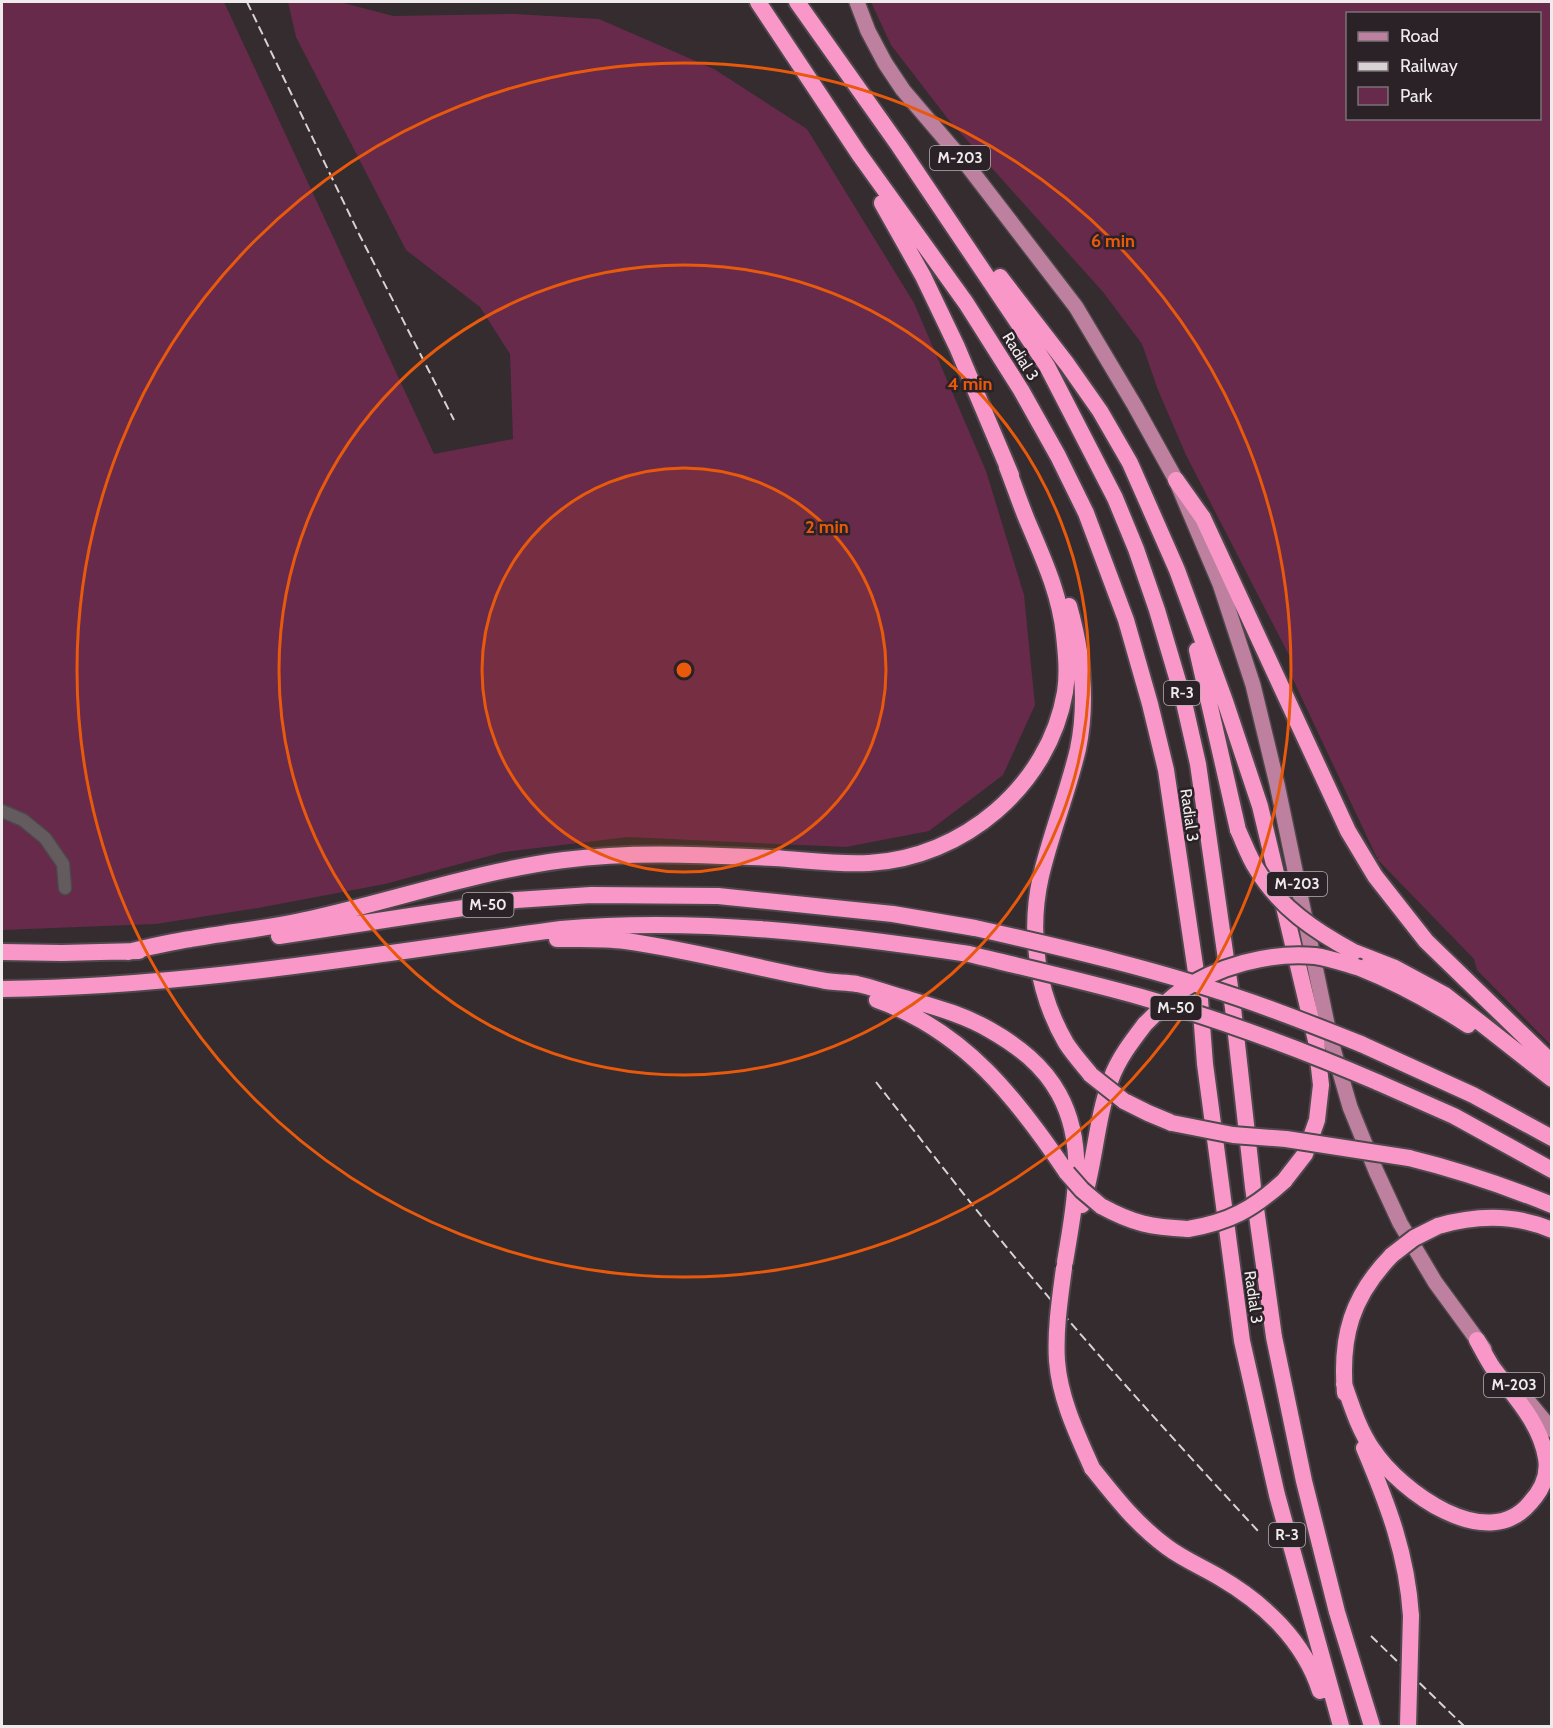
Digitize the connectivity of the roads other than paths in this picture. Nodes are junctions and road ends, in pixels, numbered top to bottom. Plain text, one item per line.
1 (759, 2) edge
2 (797, 2) edge
3 (857, 2) edge
4 (899, 146) junction
5 (1067, 364) junction
6 (1007, 467) junction
7 (1176, 480) junction
8 (2, 811) edge
9 (65, 888) dead end
10 (502, 937) junction
11 (2, 952) edge
12 (128, 952) junction
13 (823, 981) junction
14 (2, 989) edge
15 (1549, 1072) edge
16 (1551, 1138) edge
17 (1551, 1170) edge
18 (1551, 1205) edge
19 (1551, 1230) edge
20 (1064, 1265) junction
21 (1477, 1340) junction
22 (1344, 1384) junction
23 (1551, 1430) edge
24 (1331, 1726) edge
25 (1341, 1726) edge
26 (1372, 1726) edge
27 (1408, 1726) edge

1 - 6 highway
1 - 25 highway, Radial 3 / R-3
2 - 4 highway, Radial 3 / R-3
3 - 7 main road, M-203
4 - 5 highway
4 - 26 highway, Radial 3 / R-3
5 - 13 highway, bridge
5 - 15 highway, bridge
6 - 12 highway
6 - 18 highway, bridge
7 - 15 highway
7 - 21 main road, M-203
8 - 9 street
10 - 13 highway
10 - 14 highway, M-50
10 - 17 highway, M-50, bridge
11 - 12 highway, M-50
12 - 16 highway, M-50, bridge
13 - 20 highway
15 - 20 highway, bridge
19 - 22 highway, bridge
20 - 24 highway, bridge
21 - 22 highway
21 - 23 main road, M-203
22 - 27 highway, bridge

